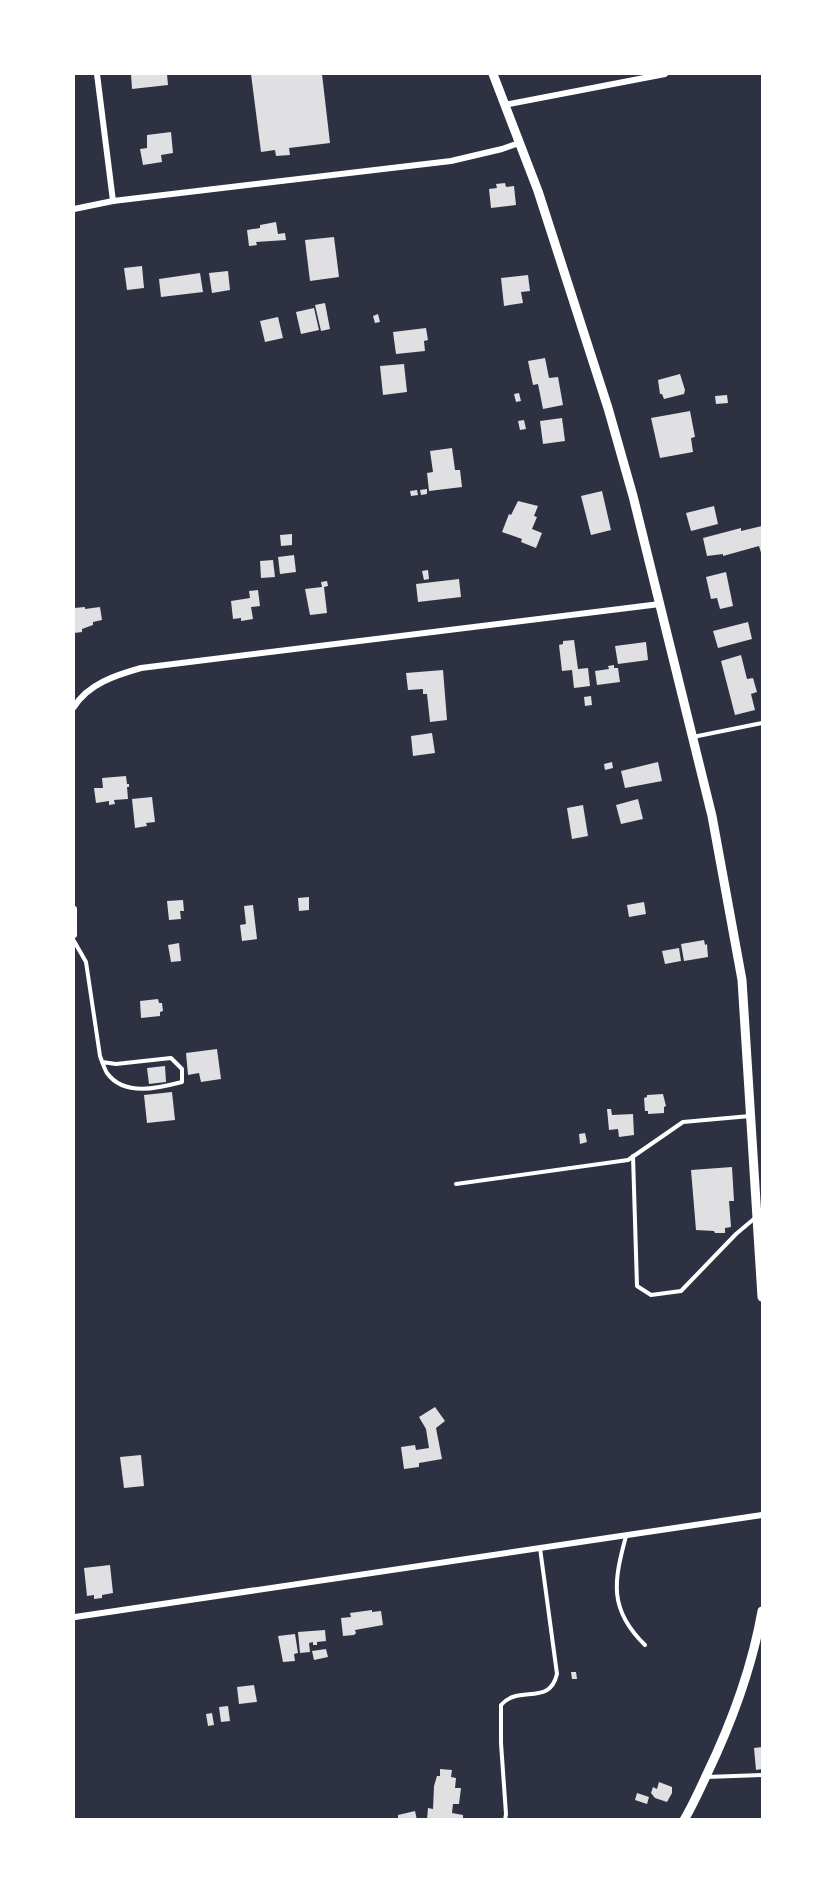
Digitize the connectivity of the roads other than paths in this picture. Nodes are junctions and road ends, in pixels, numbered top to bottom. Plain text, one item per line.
1 (97, 74) edge
2 (493, 74) edge
3 (665, 74) edge
4 (504, 105) junction
5 (519, 143) junction
6 (113, 201) junction
7 (74, 209) edge
8 (660, 604) junction
9 (74, 704) edge
10 (762, 723) edge
11 (693, 737) junction
12 (74, 909) edge
13 (74, 935) edge
14 (74, 941) edge
15 (102, 1062) junction
16 (751, 1116) junction
17 (633, 1156) junction
18 (456, 1184) dead end
19 (757, 1216) junction
20 (762, 1298) edge
21 (762, 1515) edge
22 (626, 1536) junction
23 (540, 1548) junction
24 (762, 1611) edge
25 (74, 1619) edge
26 (645, 1645) dead end
27 (762, 1775) edge
28 (706, 1777) junction
29 (505, 1820) edge
30 (684, 1820) edge

1 - 6 street
2 - 4 street
3 - 4 street
4 - 5 street
5 - 6 street
5 - 8 street
6 - 7 street
8 - 9 street
8 - 11 street
10 - 11 lane
11 - 16 street
12 - 13 street
14 - 15 lane
15 - 15 lane
16 - 17 lane
16 - 19 street
17 - 18 lane
17 - 19 lane
19 - 20 street
21 - 22 street
22 - 23 street
22 - 26 lane
23 - 25 street
23 - 29 lane
24 - 28 street
27 - 28 lane
28 - 30 street

